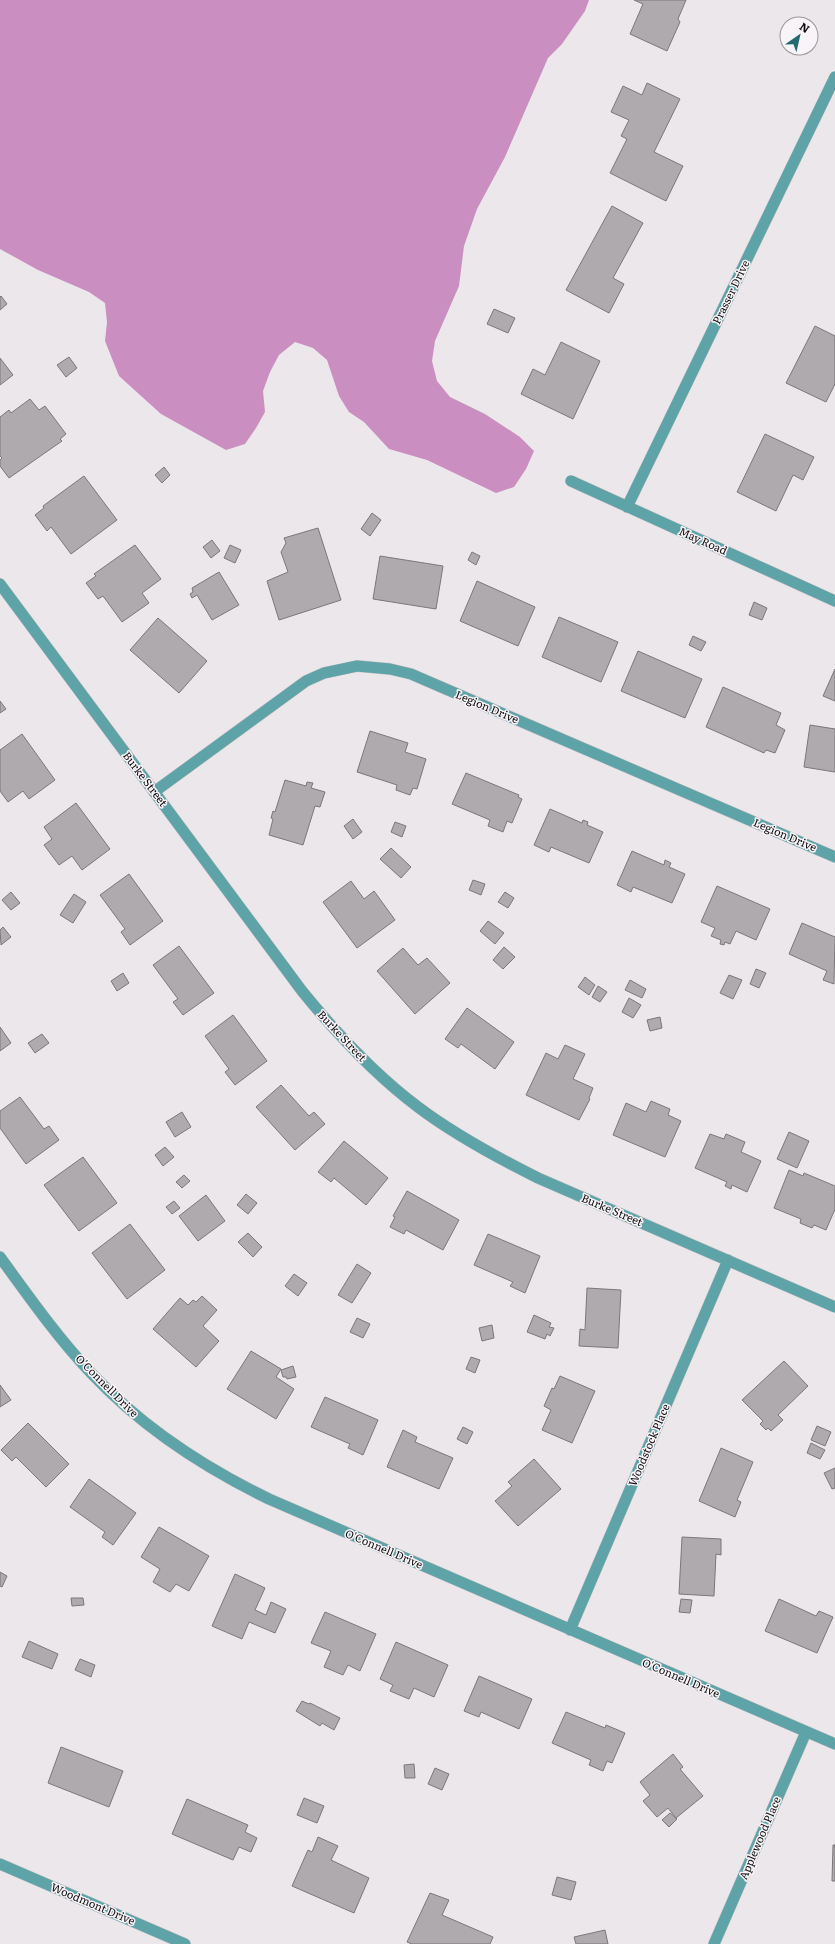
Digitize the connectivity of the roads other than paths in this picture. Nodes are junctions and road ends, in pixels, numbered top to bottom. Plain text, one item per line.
1 (835, 77) edge
2 (571, 481) dead end
3 (627, 507) junction
4 (0, 584) edge
5 (835, 601) edge
6 (154, 792) junction
7 (835, 856) edge
8 (0, 1257) edge
9 (728, 1260) junction
10 (835, 1307) edge
11 (570, 1630) junction
12 (806, 1732) junction
13 (835, 1744) edge
14 (0, 1864) edge
15 (185, 1944) edge
16 (714, 1944) edge

1 - 3 street, Prasser Drive
2 - 3 street, May Road
3 - 5 street, May Road
4 - 6 street, Burke Street
6 - 7 street, Legion Drive
6 - 9 street, Burke Street
8 - 11 street, O'Connell Drive
9 - 10 street, Burke Street
9 - 11 street, Woodstock Place
11 - 12 street, O'Connell Drive
12 - 13 street, O'Connell Drive
12 - 16 street, Applewood Place
14 - 15 street, Woodmont Drive

